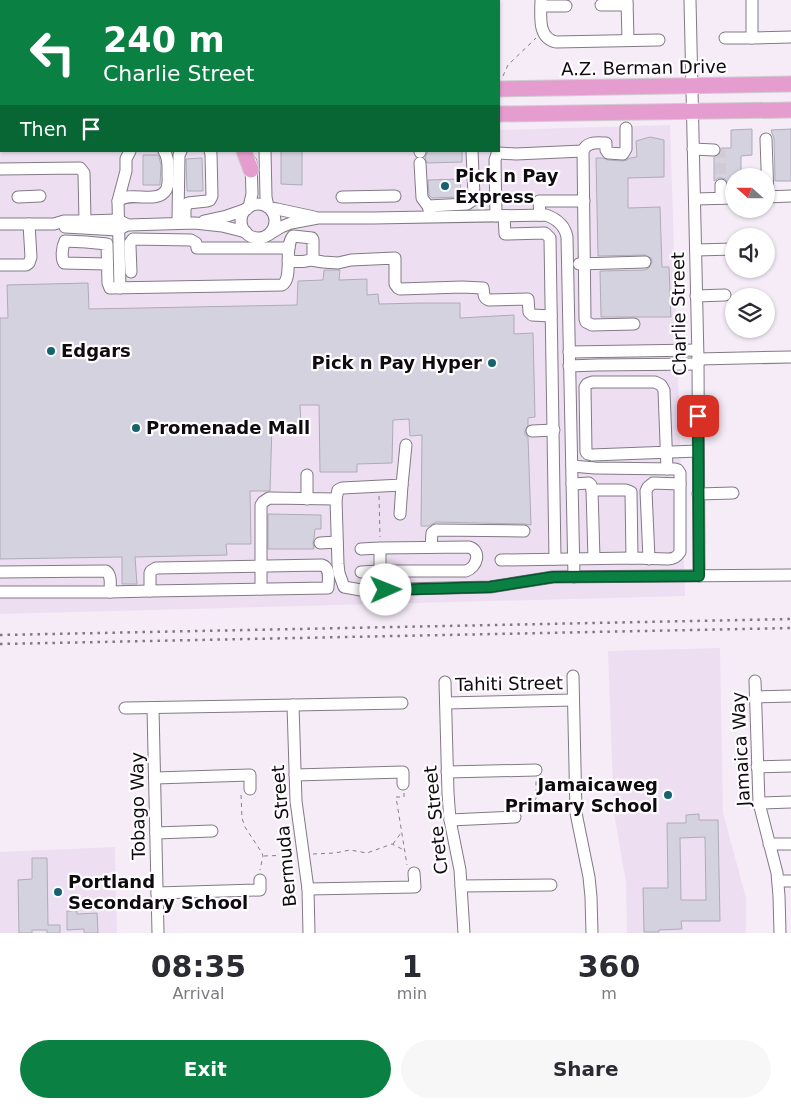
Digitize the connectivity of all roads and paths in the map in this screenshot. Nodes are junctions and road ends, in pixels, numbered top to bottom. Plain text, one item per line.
1 (690, 0) edge
2 (752, 0) edge
3 (541, 3) edge
4 (627, 3) edge
5 (602, 5) dead end
6 (566, 6) dead end
7 (542, 32) junction
8 (791, 37) edge
9 (725, 38) dead end
10 (752, 38) junction
11 (628, 40) junction
12 (660, 40) dead end
13 (500, 84) edge
14 (791, 84) edge
15 (691, 85) junction
16 (791, 110) edge
17 (692, 112) junction
18 (500, 114) edge
19 (626, 128) dead end
20 (766, 139) dead end
21 (693, 148) junction
22 (714, 150) dead end
23 (583, 151) junction
24 (130, 152) edge
25 (165, 152) edge
26 (180, 152) edge
27 (210, 152) edge
28 (244, 152) edge
29 (251, 152) edge
30 (265, 152) edge
31 (472, 152) edge
32 (420, 158) edge
33 (766, 168) edge
34 (0, 169) edge
35 (252, 170) junction
36 (721, 185) tunnel mouth
37 (40, 196) dead end
38 (394, 196) dead end
39 (791, 196) edge
40 (18, 197) dead end
41 (342, 197) dead end
42 (775, 197) edge
43 (695, 198) junction
44 (721, 198) junction
45 (725, 198) edge
46 (118, 201) junction
47 (584, 201) junction
48 (248, 208) junction
49 (269, 208) junction
50 (429, 212) junction
51 (540, 215) junction
52 (500, 216) junction
53 (318, 218) junction
54 (85, 221) junction
55 (304, 221) junction
56 (186, 223) junction
57 (0, 224) edge
58 (28, 224) junction
59 (54, 224) junction
60 (122, 225) junction
61 (246, 232) junction
62 (268, 234) junction
63 (305, 237) junction
64 (289, 248) junction
65 (725, 249) edge
66 (119, 250) junction
67 (696, 250) junction
68 (288, 260) junction
69 (311, 260) junction
70 (646, 262) dead end
71 (584, 263) junction
72 (107, 264) junction
73 (567, 264) junction
74 (0, 265) edge
75 (131, 272) dead end
76 (120, 288) junction
77 (725, 295) dead end
78 (696, 296) junction
79 (551, 316) junction
80 (634, 324) dead end
81 (569, 352) junction
82 (791, 357) edge
83 (698, 358) junction
84 (570, 366) junction
85 (570, 403) junction
86 (553, 404) junction
87 (554, 430) junction
88 (532, 431) dead end
89 (406, 445) dead end
90 (698, 451) junction
91 (667, 452) junction
92 (572, 466) junction
93 (667, 468) junction
94 (307, 474) dead end
95 (572, 484) junction
96 (680, 484) junction
97 (402, 485) junction
98 (379, 486) junction
99 (592, 490) junction
100 (698, 494) junction
101 (733, 494) dead end
102 (307, 499) junction
103 (336, 499) junction
104 (400, 514) dead end
105 (524, 531) dead end
106 (338, 542) junction
107 (320, 543) dead end
108 (431, 547) junction
109 (380, 548) junction
110 (360, 549) dead end
111 (594, 558) junction
112 (632, 558) junction
113 (649, 558) junction
114 (555, 559) junction
115 (574, 559) junction
116 (501, 560) dead end
117 (260, 566) junction
118 (383, 571) junction
119 (0, 572) edge
120 (361, 572) dead end
121 (791, 575) edge
122 (699, 576) junction
123 (574, 577) junction
124 (261, 589) junction
125 (386, 590) junction
126 (150, 591) junction
127 (0, 592) edge
128 (110, 592) junction
129 (573, 676) dead end
130 (755, 681) dead end
131 (445, 682) dead end
132 (791, 696) edge
133 (756, 697) junction
134 (573, 700) junction
135 (402, 703) dead end
136 (446, 703) junction
137 (294, 705) junction
138 (125, 708) dead end
139 (153, 708) junction
140 (791, 766) edge
141 (757, 767) junction
142 (536, 770) joint
143 (447, 772) junction
144 (295, 775) junction
145 (155, 778) junction
146 (403, 784) dead end
147 (245, 792) joint
148 (404, 797) dead end
149 (791, 802) edge
150 (759, 803) junction
151 (515, 817) joint
152 (450, 820) junction
153 (212, 832) dead end
154 (401, 832) junction
155 (156, 833) junction
156 (392, 844) junction
157 (769, 844) junction
158 (791, 844) edge
159 (404, 850) junction
160 (308, 854) dead end
161 (295, 855) dead end
162 (263, 856) junction
163 (410, 869) joint
164 (260, 876) joint
165 (778, 881) junction
166 (791, 881) edge
167 (552, 885) dead end
168 (461, 886) junction
169 (308, 889) junction
170 (157, 893) junction
171 (158, 933) edge
172 (309, 933) edge
173 (464, 933) edge
174 (592, 933) edge
175 (780, 933) edge

1 - 15 street, Charlie Street
2 - 10 street
3 - 6 street
3 - 7 street
4 - 5 street
4 - 11 street
7 - 11 street
7 - 13 path
8 - 10 street
9 - 10 street
11 - 12 street
13 - 15 main road, A.Z. Berman Drive
14 - 15 main road, A.Z. Berman Drive
15 - 17 street, Charlie Street
16 - 17 main road
17 - 18 main road
17 - 21 street, Charlie Street
19 - 23 street
20 - 33 street
21 - 22 street
21 - 43 street, Charlie Street
23 - 47 street
23 - 52 street
24 - 46 street
25 - 46 street
26 - 56 street
27 - 56 street
28 - 35 main road
29 - 35 street
30 - 49 street
31 - 50 street
32 - 50 street
34 - 54 street
35 - 48 street
36 - 44 street
37 - 40 street
38 - 41 street
39 - 42 street
43 - 44 street
43 - 67 street, Charlie Street
44 - 45 street
46 - 60 street
47 - 51 street
47 - 71 street
48 - 49 street
48 - 56 street
48 - 61 street
49 - 53 street
49 - 62 street
50 - 52 street
50 - 53 street
51 - 52 street
51 - 73 street
52 - 79 street
53 - 55 street
54 - 59 street
54 - 60 street
55 - 62 street
55 - 63 street
56 - 60 street
56 - 61 street
57 - 58 street
58 - 59 street
58 - 74 street
59 - 60 street
60 - 66 street
61 - 62 street
63 - 64 street
63 - 69 street
64 - 66 street
64 - 68 street
65 - 67 street
66 - 72 street
66 - 72 street
66 - 75 street
66 - 76 street
67 - 78 street, Charlie Street
68 - 69 street
68 - 76 street
69 - 79 street
70 - 71 street
71 - 73 street
71 - 80 street
72 - 76 street
73 - 81 street
77 - 78 street
78 - 83 street, Charlie Street
79 - 86 street
81 - 83 street
81 - 84 street
82 - 83 street
83 - 84 street
83 - 90 street, Charlie Street
84 - 85 street
85 - 86 street
85 - 92 street
86 - 87 street
87 - 88 street
87 - 114 street
89 - 97 street
90 - 91 street
90 - 100 street, Charlie Street
91 - 91 street
91 - 93 street
92 - 93 street
92 - 95 street
93 - 96 street
94 - 102 street
95 - 99 street
95 - 115 street
96 - 113 street
96 - 113 street
97 - 98 street
97 - 104 street
98 - 103 street
98 - 109 path
99 - 111 street
99 - 112 street
100 - 101 street
100 - 122 street, Charlie Street
102 - 103 street
102 - 117 street
103 - 106 street
105 - 108 street
106 - 107 street
106 - 125 street
108 - 109 street
108 - 118 street
109 - 110 street
109 - 118 street
111 - 112 street
111 - 115 street
112 - 113 street
114 - 115 street
114 - 116 street
115 - 123 street
117 - 124 street
117 - 124 street
117 - 126 street
118 - 120 street
118 - 125 street
119 - 128 street
121 - 122 street
122 - 123 street
123 - 125 street
124 - 126 street
126 - 128 street
127 - 128 street
129 - 134 street
130 - 133 street, Jamaica Way
131 - 136 street, Crete Street
132 - 133 street
133 - 141 street, Jamaica Way
134 - 136 street, Tahiti Street
134 - 174 street
135 - 137 street
136 - 143 street, Crete Street
137 - 139 street
137 - 144 street, Bermuda Street
138 - 139 street
139 - 145 street, Tobago Way
140 - 141 street
141 - 150 street, Jamaica Way
142 - 143 street
142 - 151 path
143 - 152 street, Crete Street
144 - 146 street
144 - 169 street, Bermuda Street
145 - 147 street
145 - 155 street, Tobago Way
147 - 162 path
148 - 154 path
149 - 150 street
150 - 157 street, Jamaica Way
151 - 152 street
152 - 168 street, Crete Street
153 - 155 street
154 - 156 path
154 - 159 path
155 - 170 street, Tobago Way
156 - 159 path
156 - 160 path
157 - 158 street
157 - 165 street, Jamaica Way
159 - 163 path
161 - 162 path
162 - 164 path
163 - 169 street
164 - 170 street
165 - 166 street
165 - 175 street, Jamaica Way
167 - 168 street
168 - 173 street, Crete Street
169 - 172 street, Bermuda Street
170 - 171 street, Tobago Way

